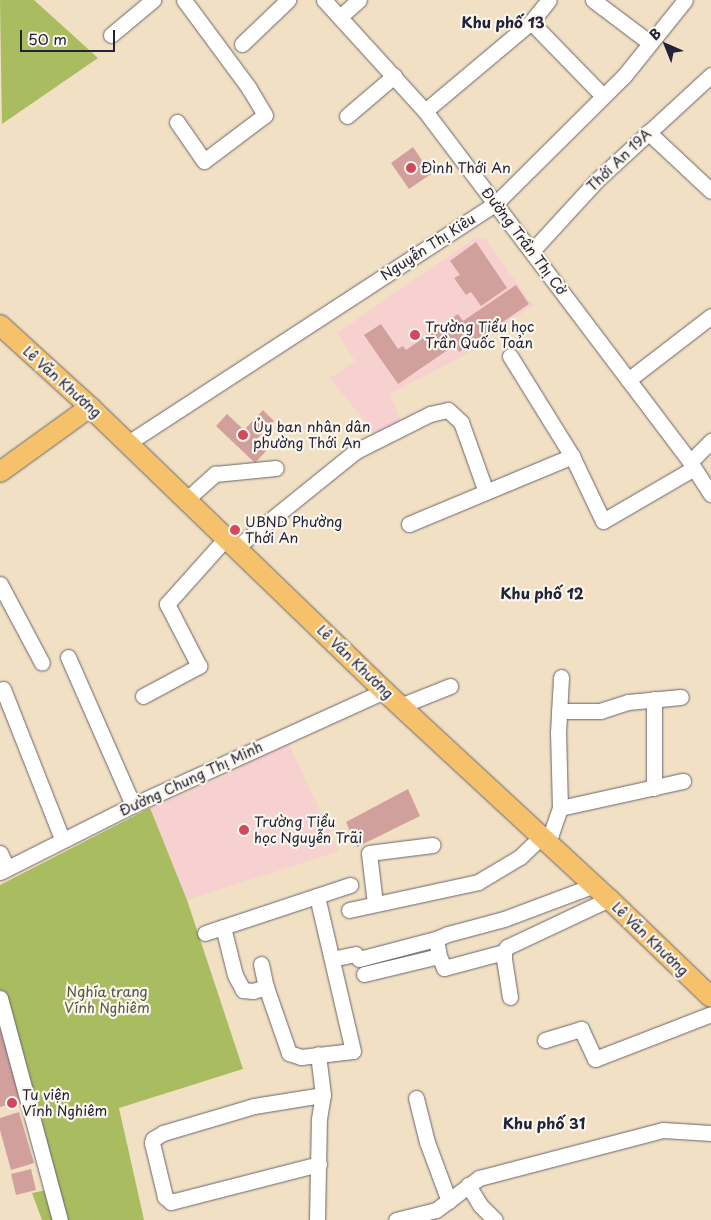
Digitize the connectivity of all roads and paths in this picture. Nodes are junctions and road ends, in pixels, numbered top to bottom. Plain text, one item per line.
1 (153, 0) edge
2 (184, 0) edge
3 (288, 0) edge
4 (324, 0) edge
5 (359, 0) edge
6 (549, 0) edge
7 (593, 0) edge
8 (685, 0) edge
9 (340, 16) junction
10 (531, 22) junction
11 (111, 35) dead end
12 (242, 44) dead end
13 (650, 44) junction
14 (711, 75) edge
15 (394, 76) junction
16 (603, 96) junction
17 (425, 111) junction
18 (347, 116) dead end
19 (177, 122) dead end
20 (648, 132) junction
21 (711, 192) edge
22 (496, 203) junction
23 (532, 251) junction
24 (711, 316) edge
25 (0, 325) edge
26 (510, 356) dead end
27 (628, 380) junction
28 (90, 407) junction
29 (711, 441) edge
30 (128, 443) junction
31 (572, 456) junction
32 (692, 465) junction
33 (276, 468) dead end
34 (0, 472) edge
35 (486, 492) junction
36 (711, 494) edge
37 (188, 499) junction
38 (409, 524) dead end
39 (232, 542) junction
40 (1, 590) edge
41 (68, 657) dead end
42 (42, 663) dead end
43 (560, 677) dead end
44 (450, 686) dead end
45 (3, 689) dead end
46 (384, 691) junction
47 (143, 696) dead end
48 (681, 697) dead end
49 (654, 699) junction
50 (400, 706) junction
51 (559, 711) junction
52 (683, 781) dead end
53 (654, 788) junction
54 (133, 805) junction
55 (560, 808) junction
56 (62, 839) junction
57 (543, 839) junction
58 (432, 845) dead end
59 (0, 853) edge
60 (3, 870) edge
61 (350, 885) dead end
62 (592, 886) junction
63 (317, 896) junction
64 (609, 899) junction
65 (375, 904) junction
66 (349, 910) dead end
67 (223, 927) junction
68 (205, 933) dead end
69 (436, 939) junction
70 (504, 952) junction
71 (440, 956) junction
72 (332, 959) junction
73 (261, 964) dead end
74 (364, 974) dead end
75 (266, 987) junction
76 (510, 997) dead end
77 (711, 997) edge
78 (0, 998) edge
79 (711, 1014) edge
80 (545, 1040) dead end
81 (318, 1054) junction
82 (323, 1094) junction
83 (416, 1098) dead end
84 (711, 1132) edge
85 (319, 1164) junction
86 (468, 1185) junction
87 (449, 1201) junction
88 (60, 1220) edge
89 (317, 1220) edge
90 (396, 1220) edge
91 (496, 1220) edge

1 - 11 street
2 - 19 street
3 - 12 street
4 - 9 street, Đường Trần Thị Cờ
5 - 9 street
6 - 10 street
7 - 13 street
8 - 13 street, Nguyễn Thị Kiêu
9 - 15 street, Đường Trần Thị Cờ
10 - 16 street
10 - 17 street
13 - 16 street, Nguyễn Thị Kiêu
14 - 20 street, Thới An 19A
15 - 17 street, Đường Trần Thị Cờ
15 - 18 street
16 - 22 street, Nguyễn Thị Kiêu
17 - 22 street, Đường Trần Thị Cờ
20 - 21 street
20 - 23 street, Thới An 19A
22 - 23 street, Đường Trần Thị Cờ
22 - 30 street, Nguyễn Thị Kiêu
23 - 27 street, Đường Trần Thị Cờ
24 - 27 street
25 - 28 main road, Lê Văn Khương
26 - 31 street
27 - 32 street, Đường Trần Thị Cờ
28 - 30 main road, Lê Văn Khương
28 - 34 main road
29 - 32 street
30 - 37 main road, Lê Văn Khương
31 - 32 street
31 - 35 street
32 - 36 street, Đường Trần Thị Cờ
33 - 37 street
35 - 38 street
35 - 39 street
37 - 39 main road, Lê Văn Khương
39 - 46 main road, Lê Văn Khương
39 - 47 street
40 - 42 street
41 - 54 street
43 - 51 street
44 - 50 street
45 - 56 street
46 - 50 main road, Lê Văn Khương
46 - 54 street, Đường Chung Thị Minh
48 - 49 street
49 - 51 street
49 - 53 street
50 - 57 main road, Lê Văn Khương
51 - 55 street
52 - 53 street
53 - 55 street
54 - 56 street, Đường Chung Thị Minh
55 - 57 street
56 - 60 street, Đường Chung Thị Minh
57 - 62 main road, Lê Văn Khương
57 - 65 street
58 - 65 street
59 - 60 street
61 - 63 street
62 - 64 main road, Lê Văn Khương
62 - 69 street
63 - 67 street
63 - 72 street
64 - 70 street
64 - 77 main road, Lê Văn Khương
65 - 66 street
67 - 68 street
67 - 75 street
69 - 71 street
69 - 72 street
70 - 71 street
70 - 76 street
71 - 74 street
72 - 81 street
73 - 75 street
75 - 81 street
78 - 88 street
79 - 80 street
81 - 82 street
82 - 85 street
82 - 85 street
83 - 87 street
84 - 86 street
85 - 89 street
86 - 87 street
86 - 91 street
87 - 90 street

